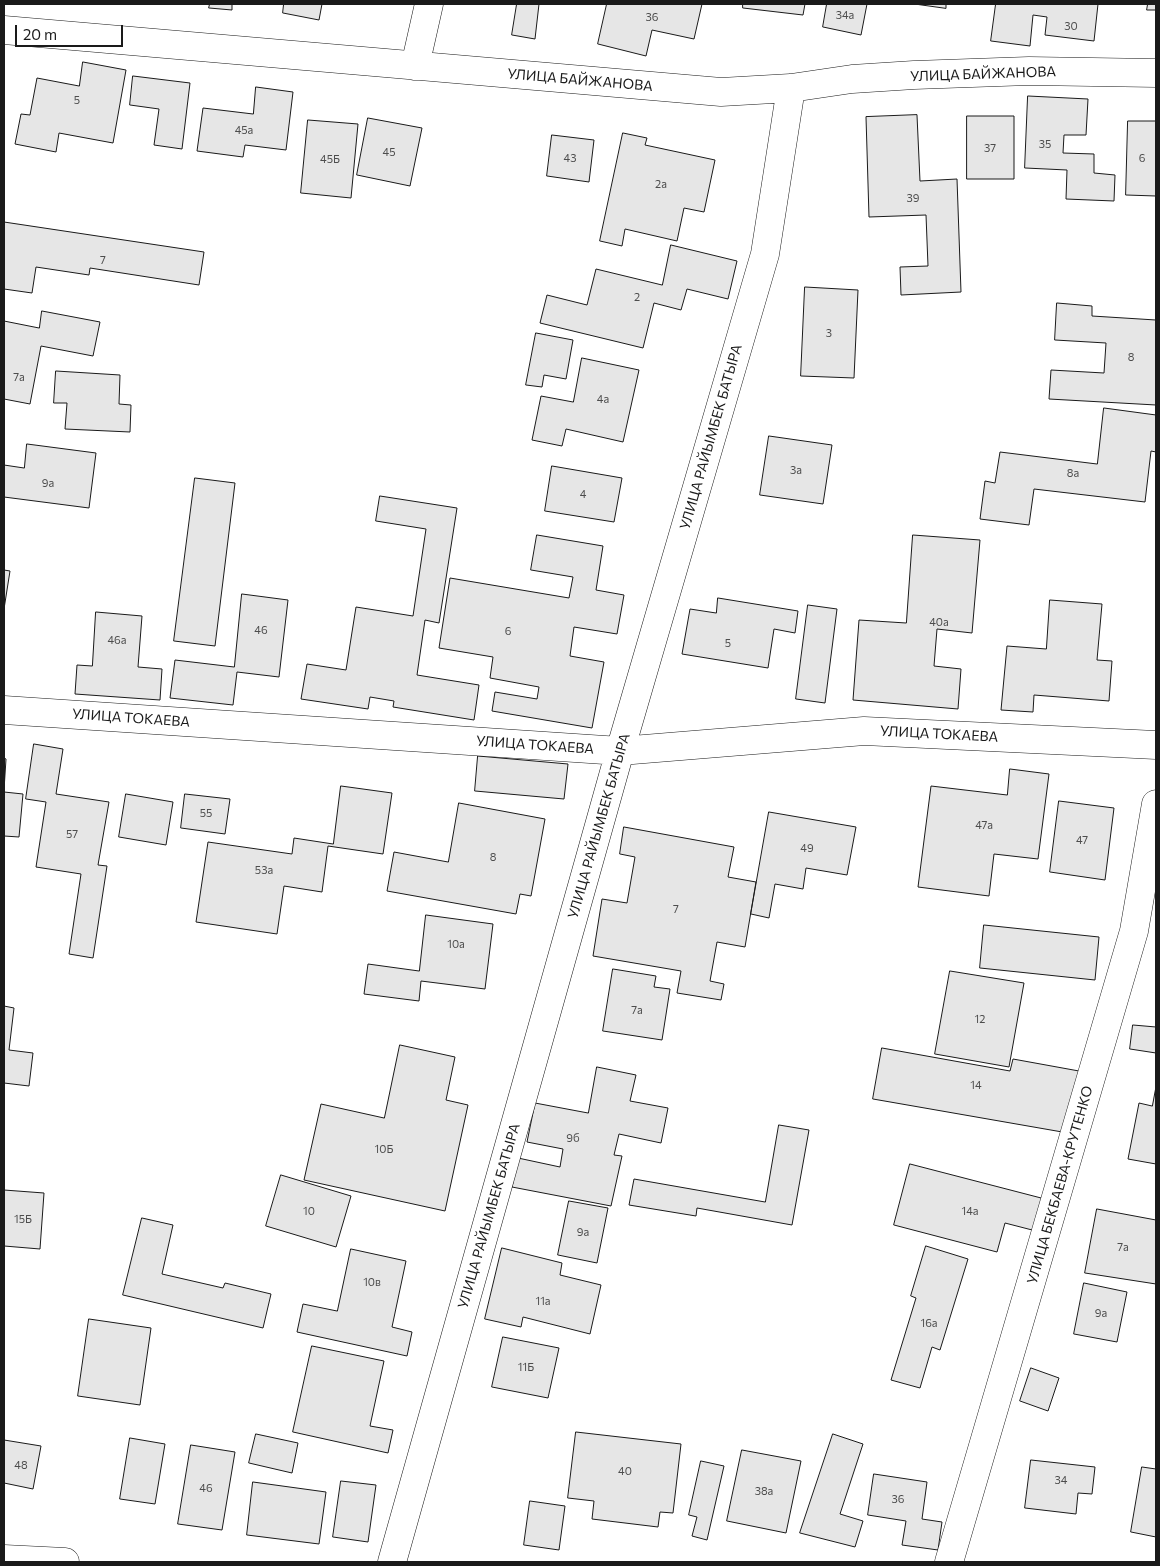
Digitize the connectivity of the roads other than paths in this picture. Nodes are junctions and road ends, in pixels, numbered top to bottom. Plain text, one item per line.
1 (429, 4) edge
2 (4, 30) edge
3 (415, 66) junction
4 (1156, 73) edge
5 (791, 88) junction
6 (4, 710) edge
7 (1156, 745) edge
8 (620, 751) junction
9 (1156, 804) edge
10 (4, 1559) edge
11 (65, 1562) edge
12 (392, 1562) edge
13 (949, 1562) edge

1 - 3 street
2 - 3 street, УЛИЦА БАЙЖАНОВА
3 - 5 street, УЛИЦА БАЙЖАНОВА
4 - 5 street, УЛИЦА БАЙЖАНОВА
5 - 8 street, УЛИЦА РАЙЫМБЕК БАТЫРА
6 - 8 street, УЛИЦА ТОКАЕВА
7 - 8 street, УЛИЦА ТОКАЕВА
8 - 12 street, УЛИЦА РАЙЫМБЕК БАТЫРА
9 - 13 street, УЛИЦА БЕКБАЕВА-КРУТЕНКО
10 - 11 street

